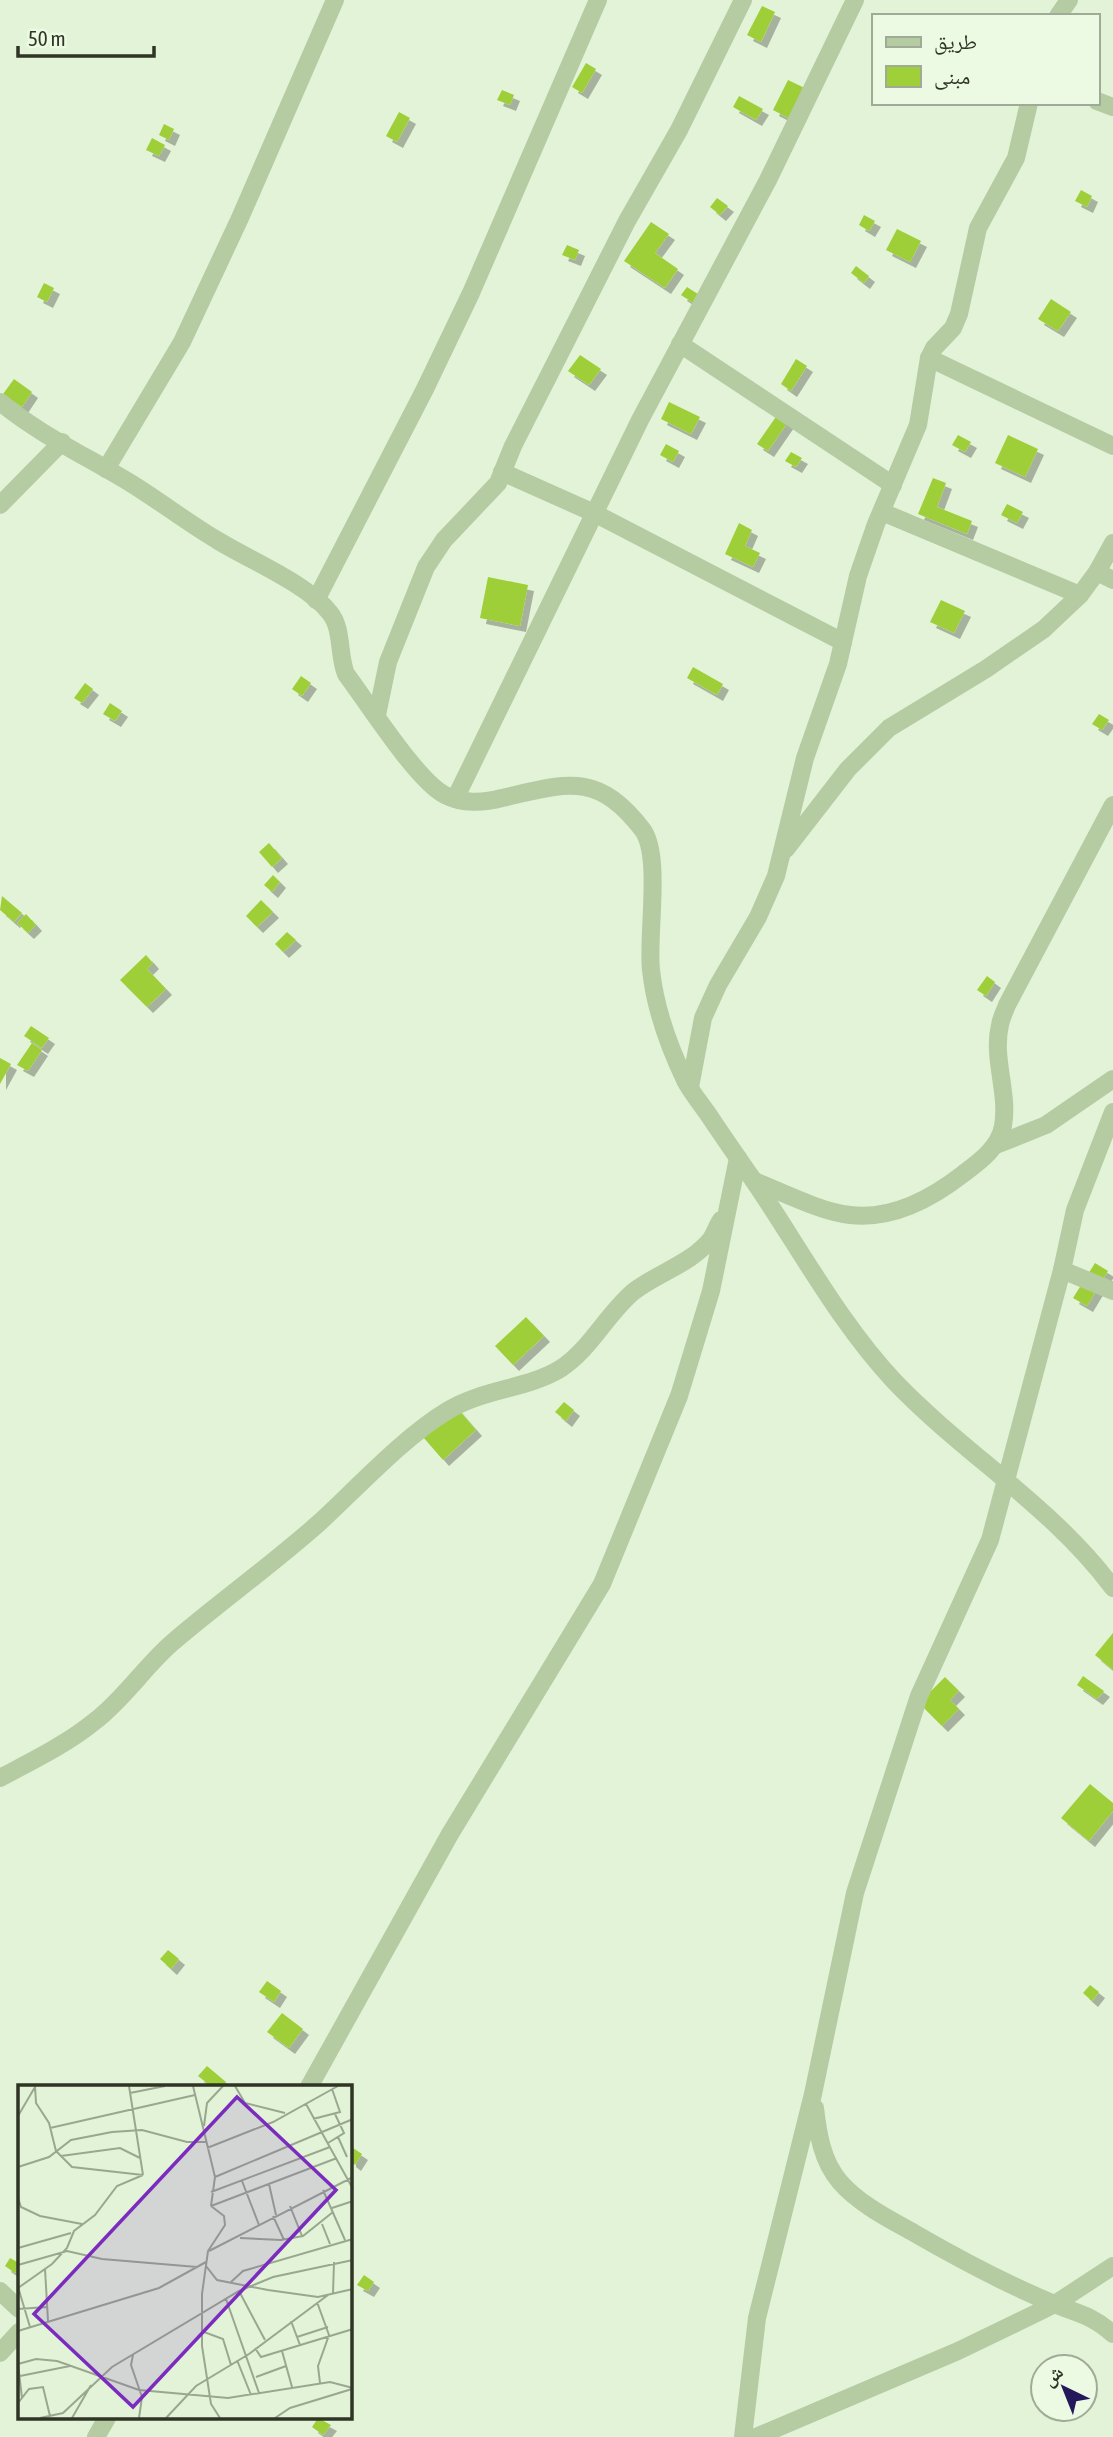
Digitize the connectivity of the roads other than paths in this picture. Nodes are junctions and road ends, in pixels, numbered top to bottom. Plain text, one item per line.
1 (335, 0) edge
2 (598, 0) edge
3 (743, 0) edge
4 (855, 0) edge
5 (1029, 105) edge
6 (680, 344) junction
7 (929, 358) junction
8 (0, 402) edge
9 (62, 442) junction
10 (1113, 446) edge
11 (107, 469) junction
12 (502, 472) junction
13 (894, 485) junction
14 (0, 505) edge
15 (882, 512) junction
16 (594, 513) junction
17 (1113, 543) edge
18 (1105, 576) edge
19 (1080, 594) junction
20 (316, 600) junction
21 (844, 642) junction
22 (377, 715) junction
23 (455, 799) junction
24 (1113, 805) edge
25 (781, 855) junction
26 (1113, 1079) edge
27 (690, 1087) junction
28 (1113, 1112) edge
29 (996, 1145) junction
30 (1104, 1156) edge
31 (738, 1158) junction
32 (754, 1181) junction
33 (728, 1207) junction
34 (1062, 1270) junction
35 (1113, 1291) edge
36 (1007, 1482) junction
37 (1113, 1588) edge
38 (0, 1778) edge
39 (310, 2085) edge
40 (813, 2094) junction
41 (1113, 2266) edge
42 (0, 2291) edge
43 (1055, 2304) junction
44 (18, 2308) edge
45 (18, 2333) edge
46 (1113, 2334) edge
47 (0, 2353) edge
48 (106, 2420) edge
49 (96, 2437) edge
50 (743, 2437) edge
51 (756, 2437) edge

1 - 11 street
2 - 20 street
3 - 12 street
4 - 6 street
5 - 7 street
6 - 13 street
6 - 16 street
7 - 10 street
7 - 13 street
8 - 9 street
9 - 11 street
9 - 14 street
11 - 20 street
12 - 16 street
12 - 22 street
13 - 15 street
15 - 19 street
15 - 21 street
16 - 21 street
16 - 23 street
17 - 18 street
18 - 19 street
19 - 25 street
20 - 22 street
21 - 25 street
22 - 23 street
23 - 27 street
24 - 29 street
25 - 27 street
26 - 29 street
27 - 31 street
28 - 30 street
29 - 32 street
30 - 34 street
31 - 32 street
31 - 33 street
32 - 36 street
33 - 38 street
33 - 39 street
34 - 35 street
34 - 36 street
36 - 37 street
36 - 40 street
40 - 43 street
40 - 50 street
41 - 43 street
42 - 44 street
43 - 46 street
43 - 51 street
45 - 47 street
48 - 49 street

